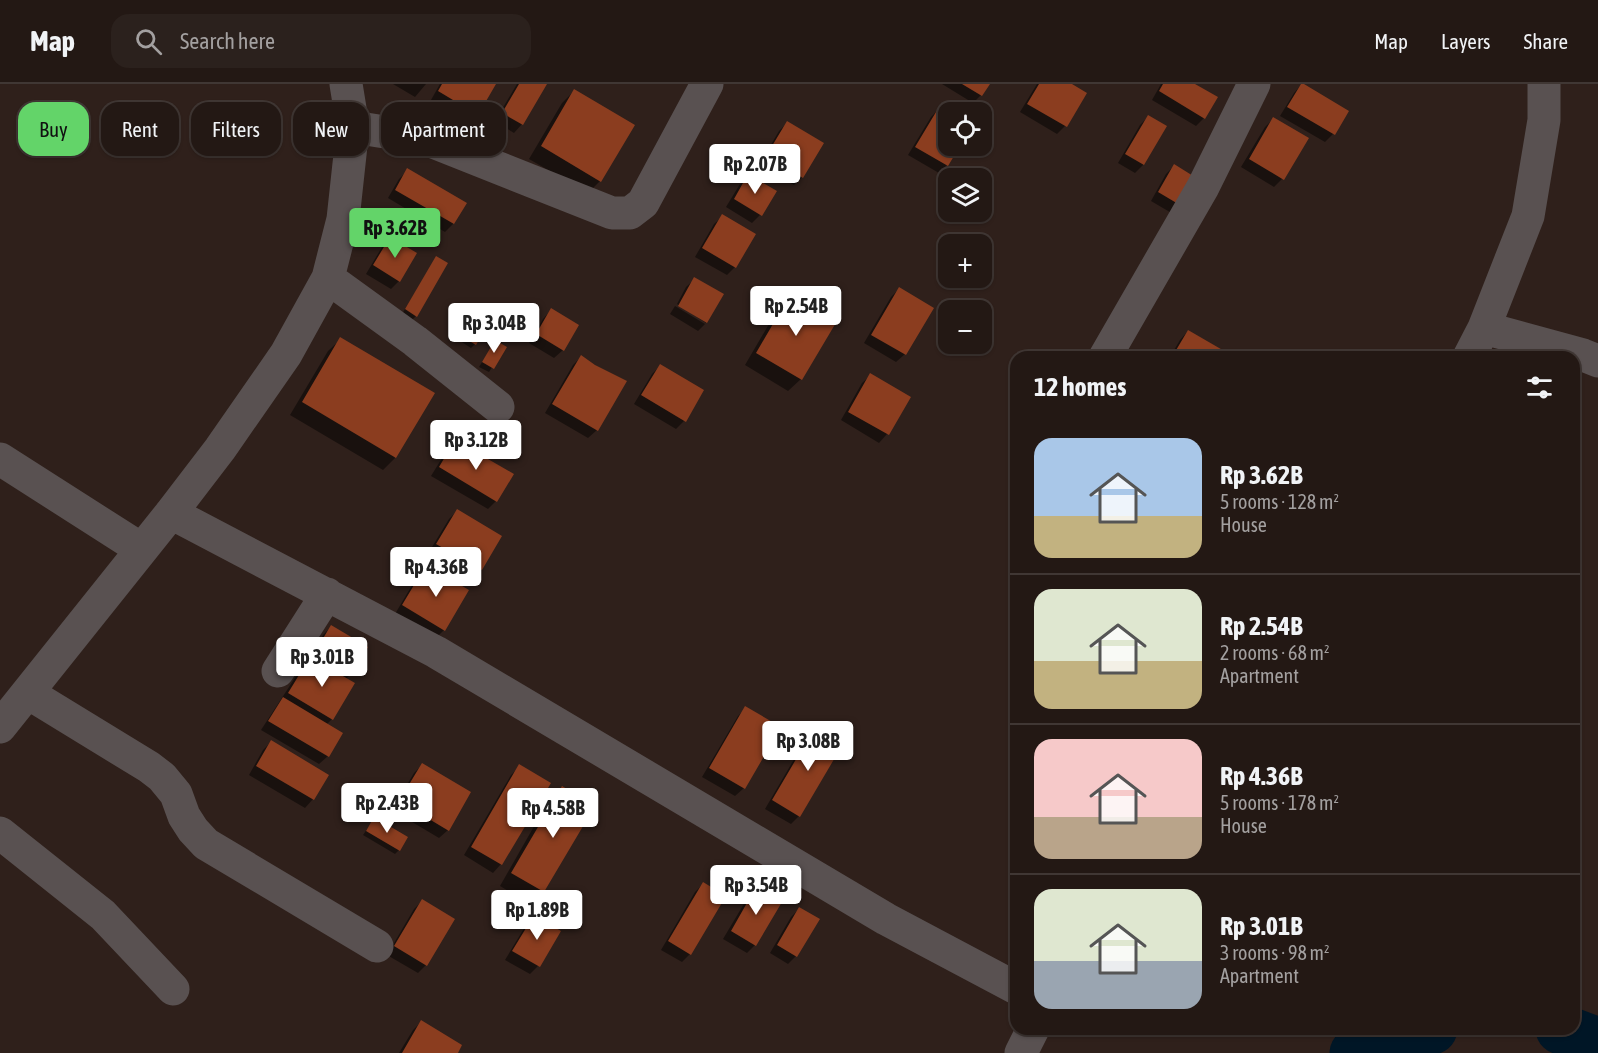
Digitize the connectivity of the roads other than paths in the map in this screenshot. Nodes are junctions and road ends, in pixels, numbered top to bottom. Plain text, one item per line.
1 (346, 84) edge
2 (707, 84) edge
3 (1254, 84) edge
4 (1544, 84) edge
5 (349, 102) edge
6 (369, 130) edge
7 (350, 156) edge
8 (328, 278) junction
9 (1484, 328) junction
10 (1108, 351) edge
11 (1472, 351) edge
12 (1568, 351) edge
13 (1580, 354) edge
14 (1598, 361) edge
15 (498, 407) dead end
16 (0, 459) edge
17 (171, 513) junction
18 (141, 549) junction
19 (327, 594) junction
20 (278, 671) dead end
21 (28, 693) junction
22 (0, 727) edge
23 (0, 833) edge
24 (377, 946) dead end
25 (1010, 984) edge
26 (173, 989) dead end
27 (1030, 1035) edge
28 (1021, 1053) edge

1 - 5 street
2 - 6 street
3 - 10 street
4 - 9 street
7 - 8 street
8 - 15 street
8 - 17 street
9 - 11 street
9 - 12 street
13 - 14 street
16 - 18 street
17 - 18 street
17 - 19 street
18 - 21 street
19 - 20 street
19 - 25 street
21 - 22 street
21 - 24 street
23 - 26 street
27 - 28 street

